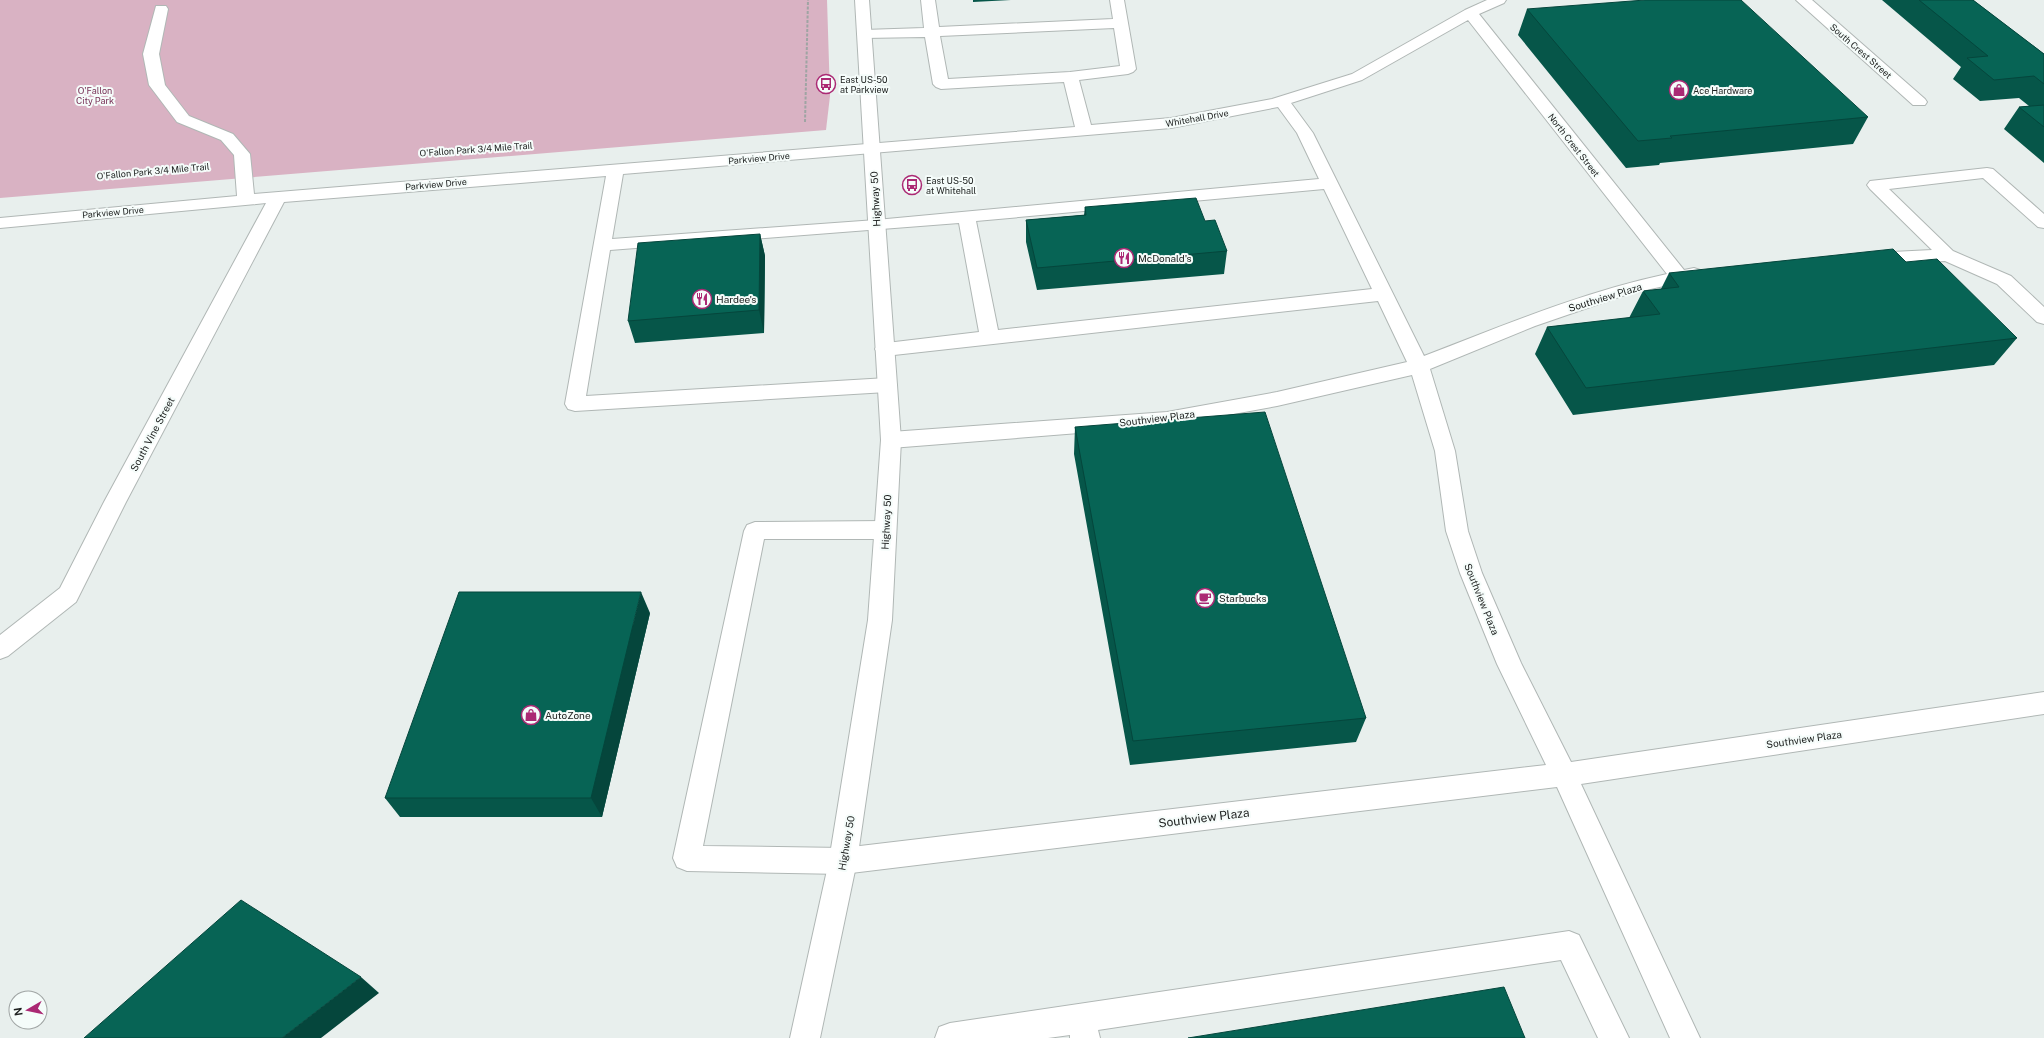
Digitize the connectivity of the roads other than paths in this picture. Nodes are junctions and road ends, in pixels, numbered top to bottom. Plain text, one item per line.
1 (862, 0) edge
2 (928, 0) edge
3 (1105, 0) edge
4 (1117, 0) edge
5 (1499, 0) edge
6 (1803, 0) edge
7 (161, 9) dead end
8 (1470, 13) junction
9 (1121, 20) junction
10 (932, 32) junction
11 (864, 34) junction
12 (1070, 77) junction
13 (1282, 101) junction
14 (1919, 102) dead end
15 (1084, 130) junction
16 (872, 149) junction
17 (616, 170) junction
18 (1330, 183) junction
19 (278, 197) junction
20 (246, 200) junction
21 (966, 216) junction
22 (0, 223) edge
23 (2044, 223) edge
24 (876, 225) junction
25 (603, 245) junction
26 (1947, 255) junction
27 (1855, 260) edge
28 (1709, 272) edge
29 (1679, 277) junction
30 (1385, 294) junction
31 (2044, 318) edge
32 (990, 336) junction
33 (885, 349) junction
34 (1419, 366) junction
35 (887, 386) junction
36 (891, 440) junction
37 (885, 530) junction
38 (0, 649) edge
39 (2044, 703) edge
40 (1564, 775) junction
41 (843, 861) junction
42 (1083, 1028) edge
43 (805, 1038) edge
44 (950, 1038) edge
45 (1614, 1038) edge
46 (1685, 1038) edge

1 - 11 street, Highway 50
2 - 10 street
3 - 9 street
4 - 9 street
5 - 8 street, Whitehall Drive
6 - 14 street, South Crest Street
7 - 20 street
8 - 13 street, Whitehall Drive
8 - 29 street, North Crest Street
9 - 10 street
9 - 12 street
10 - 11 street
10 - 12 street
11 - 16 street, Highway 50
12 - 15 street
13 - 15 street, Whitehall Drive
13 - 18 street
15 - 16 street, Whitehall Drive
16 - 17 street, Parkview Drive
16 - 24 street, Highway 50
17 - 19 street, Parkview Drive
17 - 25 street
18 - 21 street
18 - 30 street
19 - 20 street, Parkview Drive
19 - 38 street, South Vine Street
20 - 22 street, Parkview Drive
21 - 24 street
21 - 32 street
23 - 26 street
24 - 25 street
24 - 33 street, Highway 50
25 - 35 street
26 - 27 street
26 - 31 street
28 - 29 street, Southview Plaza
29 - 34 street, Southview Plaza
30 - 32 street
30 - 34 street
32 - 33 street
33 - 35 street, Highway 50
34 - 36 street, Southview Plaza
34 - 40 street, Southview Plaza
35 - 36 street, Highway 50
36 - 37 street, Highway 50
37 - 41 street, Highway 50
37 - 41 street, Southview Plaza
39 - 40 street, Southview Plaza
40 - 41 street, Southview Plaza
40 - 46 street, Southview Plaza
41 - 43 street, Highway 50
42 - 44 street
42 - 45 street

